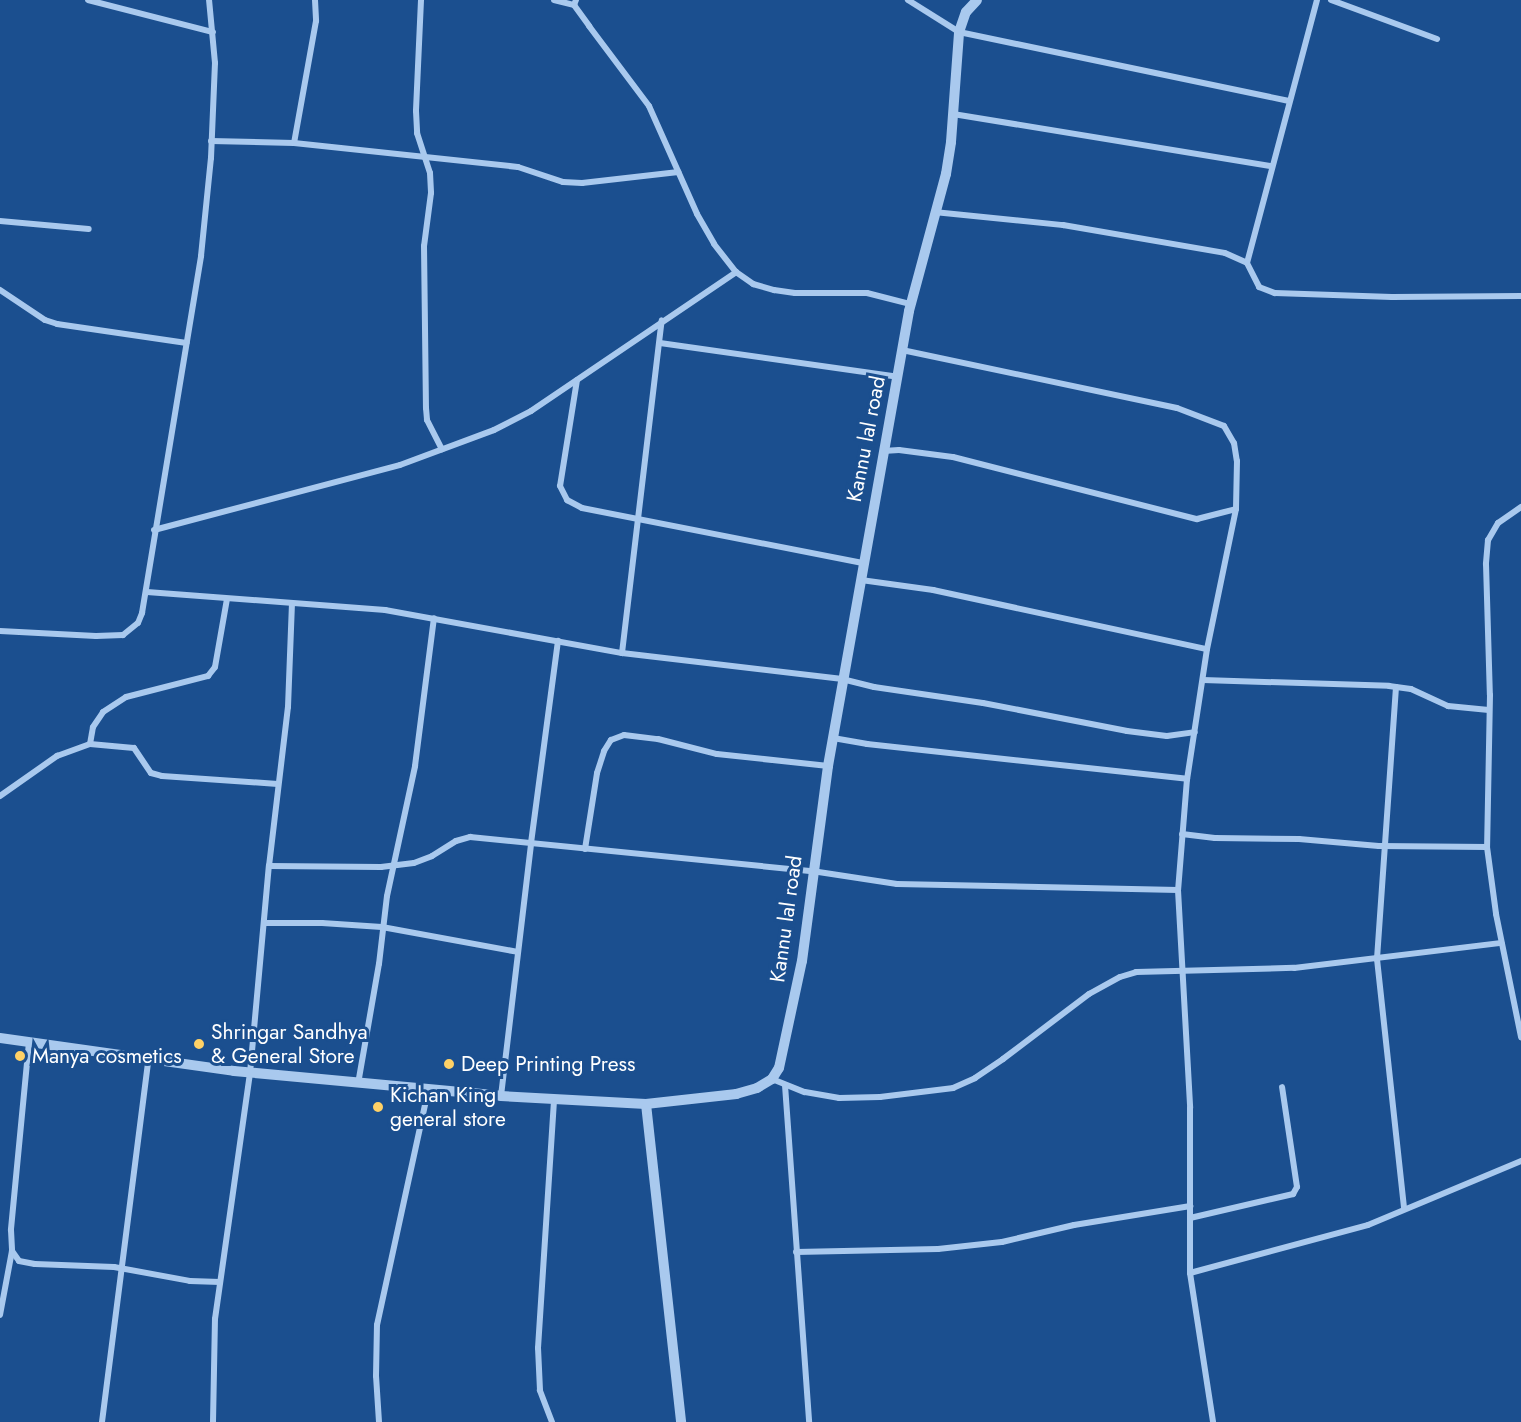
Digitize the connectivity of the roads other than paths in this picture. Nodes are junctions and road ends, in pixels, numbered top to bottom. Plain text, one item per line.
1 (88, 0) edge
2 (209, 0) edge
3 (315, 0) edge
4 (421, 0) edge
5 (554, 0) edge
6 (908, 0) edge
7 (977, 0) edge
8 (1317, 0) edge
9 (1330, 0) edge
10 (575, 2) edge
11 (213, 32) junction
12 (959, 32) junction
13 (1437, 39) dead end
14 (1288, 101) junction
15 (953, 114) junction
16 (212, 141) junction
17 (294, 143) junction
18 (424, 156) junction
19 (1272, 166) junction
20 (678, 172) junction
21 (933, 212) junction
22 (0, 221) edge
23 (89, 229) dead end
24 (1248, 263) junction
25 (735, 272) junction
26 (0, 290) edge
27 (1521, 296) edge
28 (910, 304) junction
29 (662, 320) junction
30 (660, 343) junction
31 (187, 344) junction
32 (902, 350) junction
33 (898, 377) junction
34 (577, 380) junction
35 (442, 449) junction
36 (883, 451) junction
37 (1521, 507) edge
38 (1236, 510) junction
39 (639, 520) junction
40 (154, 530) junction
41 (863, 563) junction
42 (860, 580) junction
43 (147, 592) junction
44 (227, 599) junction
45 (292, 605) junction
46 (434, 618) junction
47 (0, 631) edge
48 (558, 642) junction
49 (1207, 649) junction
50 (622, 653) junction
51 (842, 679) junction
52 (1203, 680) junction
53 (1396, 687) junction
54 (1489, 710) junction
55 (1195, 732) junction
56 (833, 738) junction
57 (90, 744) junction
58 (828, 766) junction
59 (1187, 779) junction
60 (278, 784) junction
61 (0, 796) edge
62 (1182, 834) junction
63 (531, 843) junction
64 (1387, 847) junction
65 (1487, 847) junction
66 (585, 849) junction
67 (269, 866) junction
68 (393, 866) junction
69 (812, 871) junction
70 (1178, 890) junction
71 (264, 923) junction
72 (382, 927) junction
73 (1502, 943) junction
74 (518, 952) junction
75 (1377, 959) junction
76 (1182, 973) junction
77 (1521, 1037) edge
78 (0, 1038) edge
79 (29, 1042) junction
80 (148, 1061) junction
81 (250, 1073) junction
82 (772, 1079) junction
83 (357, 1084) junction
84 (785, 1085) junction
85 (1282, 1087) dead end
86 (428, 1091) junction
87 (501, 1096) junction
88 (554, 1099) junction
89 (646, 1104) junction
90 (1521, 1161) edge
91 (1190, 1206) junction
92 (1404, 1209) junction
93 (1190, 1218) junction
94 (12, 1251) junction
95 (796, 1252) junction
96 (120, 1267) junction
97 (1190, 1274) junction
98 (220, 1282) junction
99 (0, 1315) edge
100 (102, 1422) edge
101 (213, 1422) edge
102 (379, 1422) edge
103 (552, 1422) edge
104 (681, 1422) edge
105 (809, 1422) edge
106 (1213, 1422) edge

1 - 11 street
2 - 11 street
3 - 17 street
4 - 18 street
5 - 10 street
6 - 12 street
7 - 12 street, Kannu lal road
8 - 14 street
9 - 13 street
10 - 20 street
11 - 16 street
12 - 14 street
12 - 15 street, Kannu lal road
14 - 19 street
15 - 19 street
15 - 21 street, Kannu lal road
16 - 17 street
16 - 31 street
17 - 18 street
18 - 20 street
18 - 35 street
19 - 24 street
20 - 25 street
21 - 24 street
21 - 28 street, Kannu lal road
22 - 23 street
24 - 27 street
25 - 28 street
25 - 29 street
26 - 31 street
28 - 32 street, Kannu lal road
29 - 30 street
29 - 34 street
30 - 33 street
30 - 39 street
31 - 40 street
32 - 33 street, Kannu lal road
32 - 38 street
33 - 36 street, Kannu lal road
34 - 35 street
34 - 39 street
35 - 40 street
36 - 38 street
36 - 41 street, Kannu lal road
37 - 54 street
38 - 49 street
39 - 41 street
39 - 50 street
40 - 43 street
41 - 42 street, Kannu lal road
42 - 49 street
42 - 51 street, Kannu lal road
43 - 44 street
43 - 47 street
44 - 45 street
44 - 57 street
45 - 46 street
45 - 60 street
46 - 48 street
46 - 68 street
48 - 50 street
48 - 63 street
49 - 52 street
50 - 51 street
51 - 55 street
51 - 56 street, Kannu lal road
52 - 53 street
52 - 55 street
53 - 54 street
53 - 64 street
54 - 65 street
55 - 59 street
56 - 58 street, Kannu lal road
56 - 59 street
57 - 60 street
57 - 61 street
58 - 66 street
58 - 69 street, Kannu lal road
59 - 62 street
60 - 67 street
62 - 64 street
62 - 70 street
63 - 66 street
63 - 68 street
63 - 74 street
64 - 65 street
64 - 75 street
65 - 73 street
66 - 69 street
67 - 68 street
67 - 71 street
68 - 72 street
69 - 70 street
69 - 82 street, Kannu lal road
70 - 76 street
71 - 72 street
71 - 81 street
72 - 74 street
72 - 83 street
73 - 75 street
73 - 77 street
74 - 87 street
75 - 76 street
75 - 92 street
76 - 84 street
76 - 91 street
78 - 79 street
79 - 80 street
79 - 94 street
80 - 81 street
80 - 96 street
81 - 83 street
81 - 98 street
82 - 84 street
82 - 89 street
83 - 86 street
84 - 95 street
85 - 93 street
86 - 87 street
86 - 102 street
87 - 88 street
88 - 89 street
88 - 103 street
89 - 104 street
90 - 92 street
91 - 93 street
91 - 95 street
92 - 97 street
93 - 97 street
94 - 96 street
94 - 99 street
95 - 105 street
96 - 98 street
96 - 100 street
97 - 106 street
98 - 101 street

